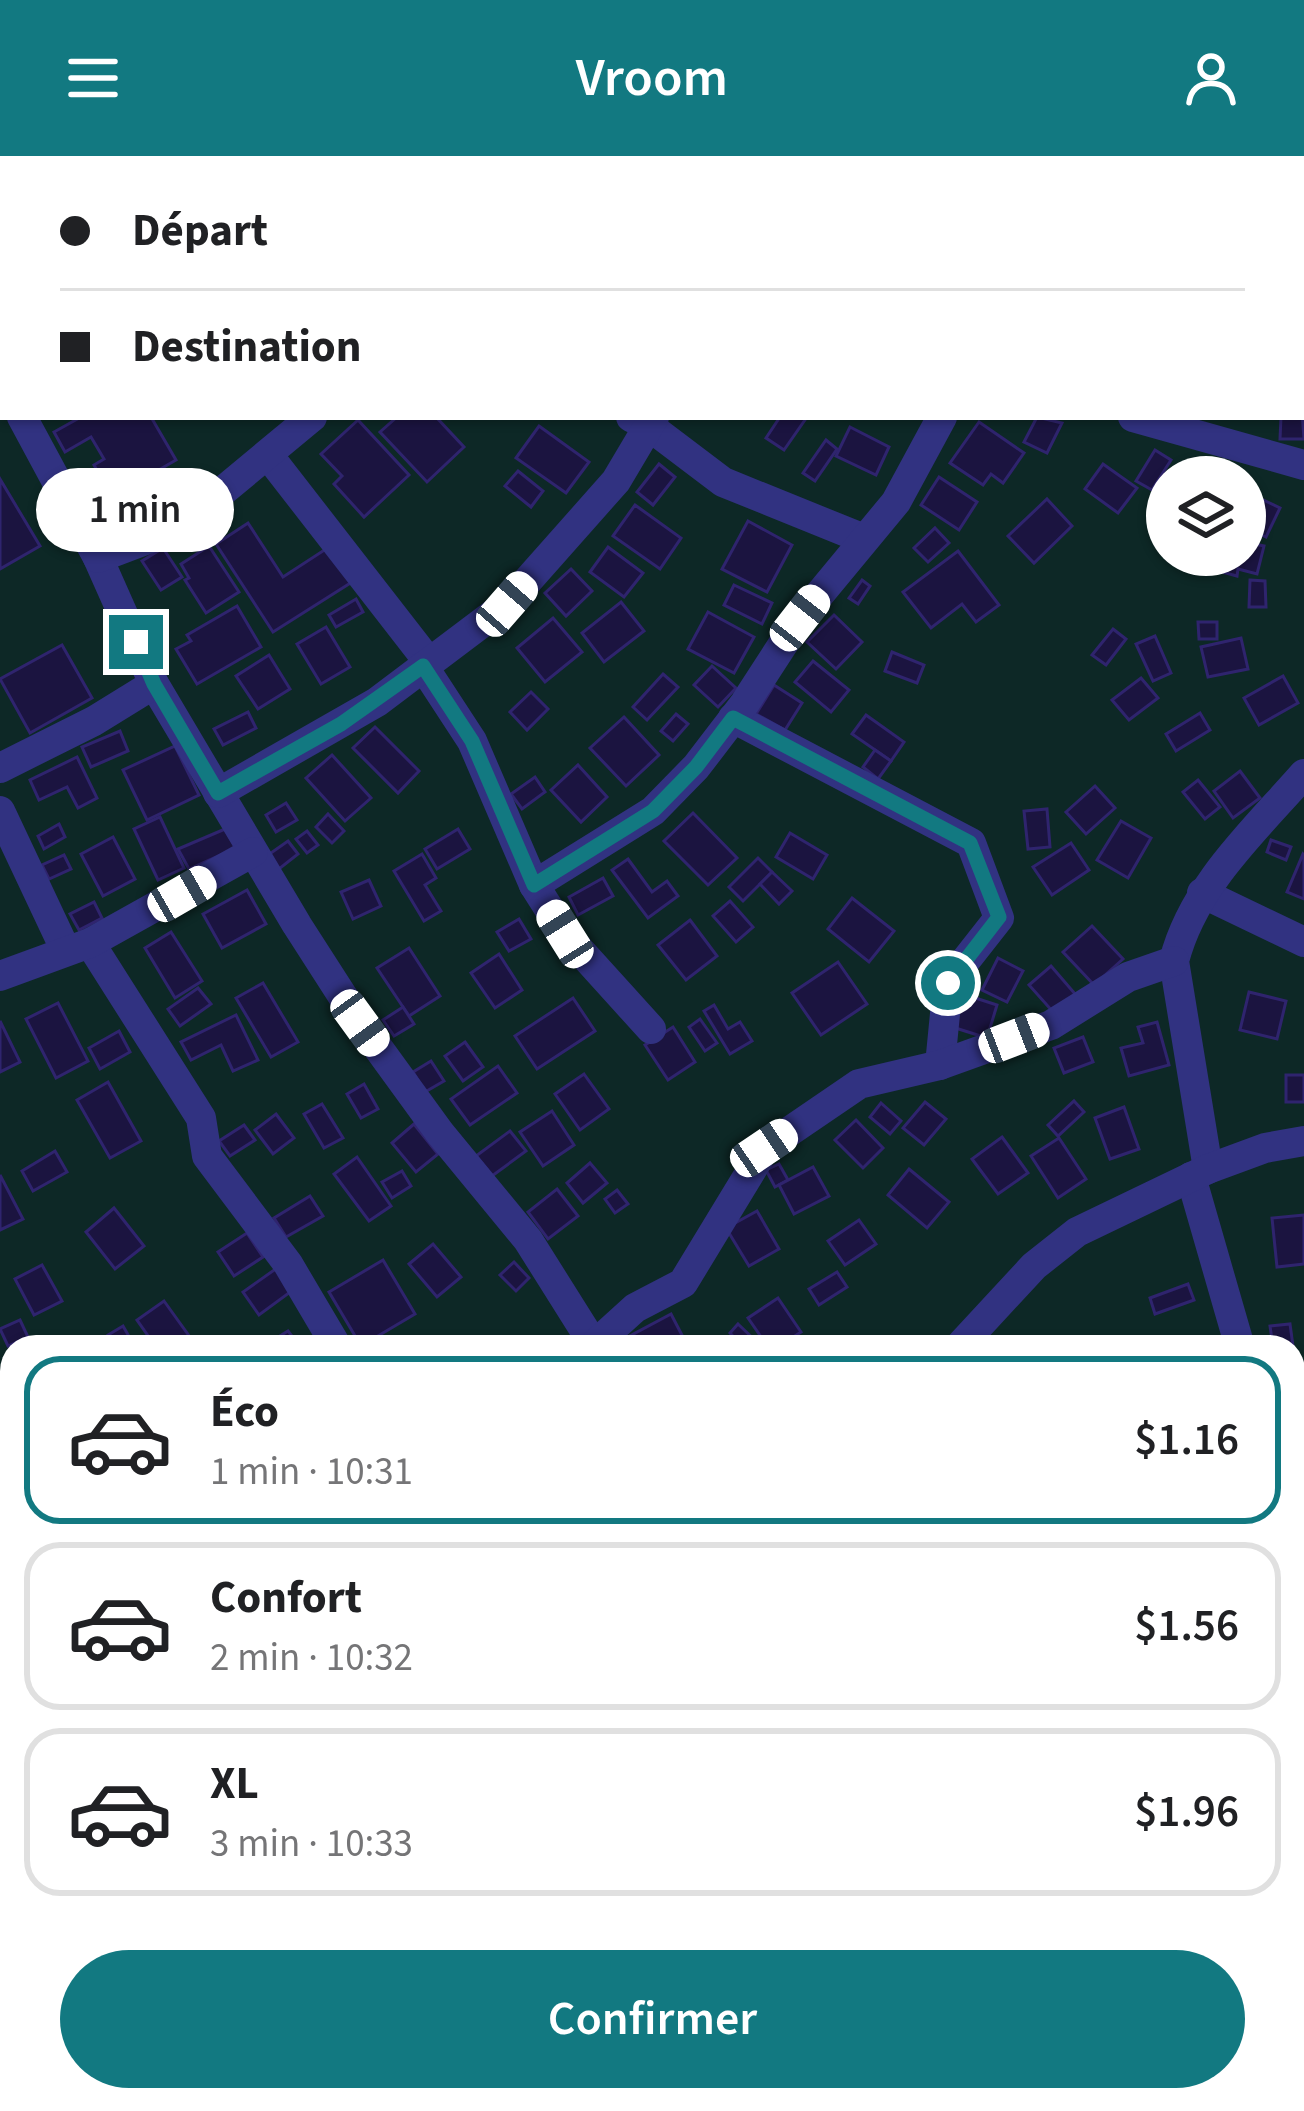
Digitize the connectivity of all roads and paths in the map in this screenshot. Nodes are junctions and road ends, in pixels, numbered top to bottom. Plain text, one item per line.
1 (309, 420) edge
2 (645, 420) edge
3 (940, 420) edge
4 (1144, 420) edge
5 (16, 426) edge
6 (268, 455) junction
7 (1304, 465) edge
8 (864, 539) junction
9 (98, 558) junction
10 (426, 664) junction
11 (154, 684) junction
12 (733, 718) junction
13 (0, 768) edge
14 (1304, 774) edge
15 (218, 793) junction
16 (0, 812) edge
17 (253, 852) junction
18 (534, 885) junction
19 (1202, 893) junction
20 (1304, 942) edge
21 (78, 947) junction
22 (1174, 962) junction
23 (0, 976) edge
24 (651, 1029) dead end
25 (940, 1065) junction
26 (1304, 1141) edge
27 (1199, 1173) junction
28 (585, 1334) edge
29 (330, 1335) edge
30 (970, 1335) edge
31 (1237, 1335) edge

1 - 6 street
2 - 8 street
2 - 10 street
3 - 8 street
4 - 7 street
5 - 9 street
6 - 9 street
6 - 10 street
8 - 12 street
9 - 11 street
10 - 15 street
10 - 18 street
11 - 13 street
11 - 15 street
12 - 18 street
12 - 25 street
14 - 19 street
15 - 17 street
16 - 21 street
17 - 21 street
17 - 28 street
18 - 24 street
19 - 20 street
19 - 22 street
21 - 23 street
21 - 29 street
22 - 25 street
22 - 27 street
25 - 28 street
26 - 27 street
27 - 30 street
27 - 31 street

